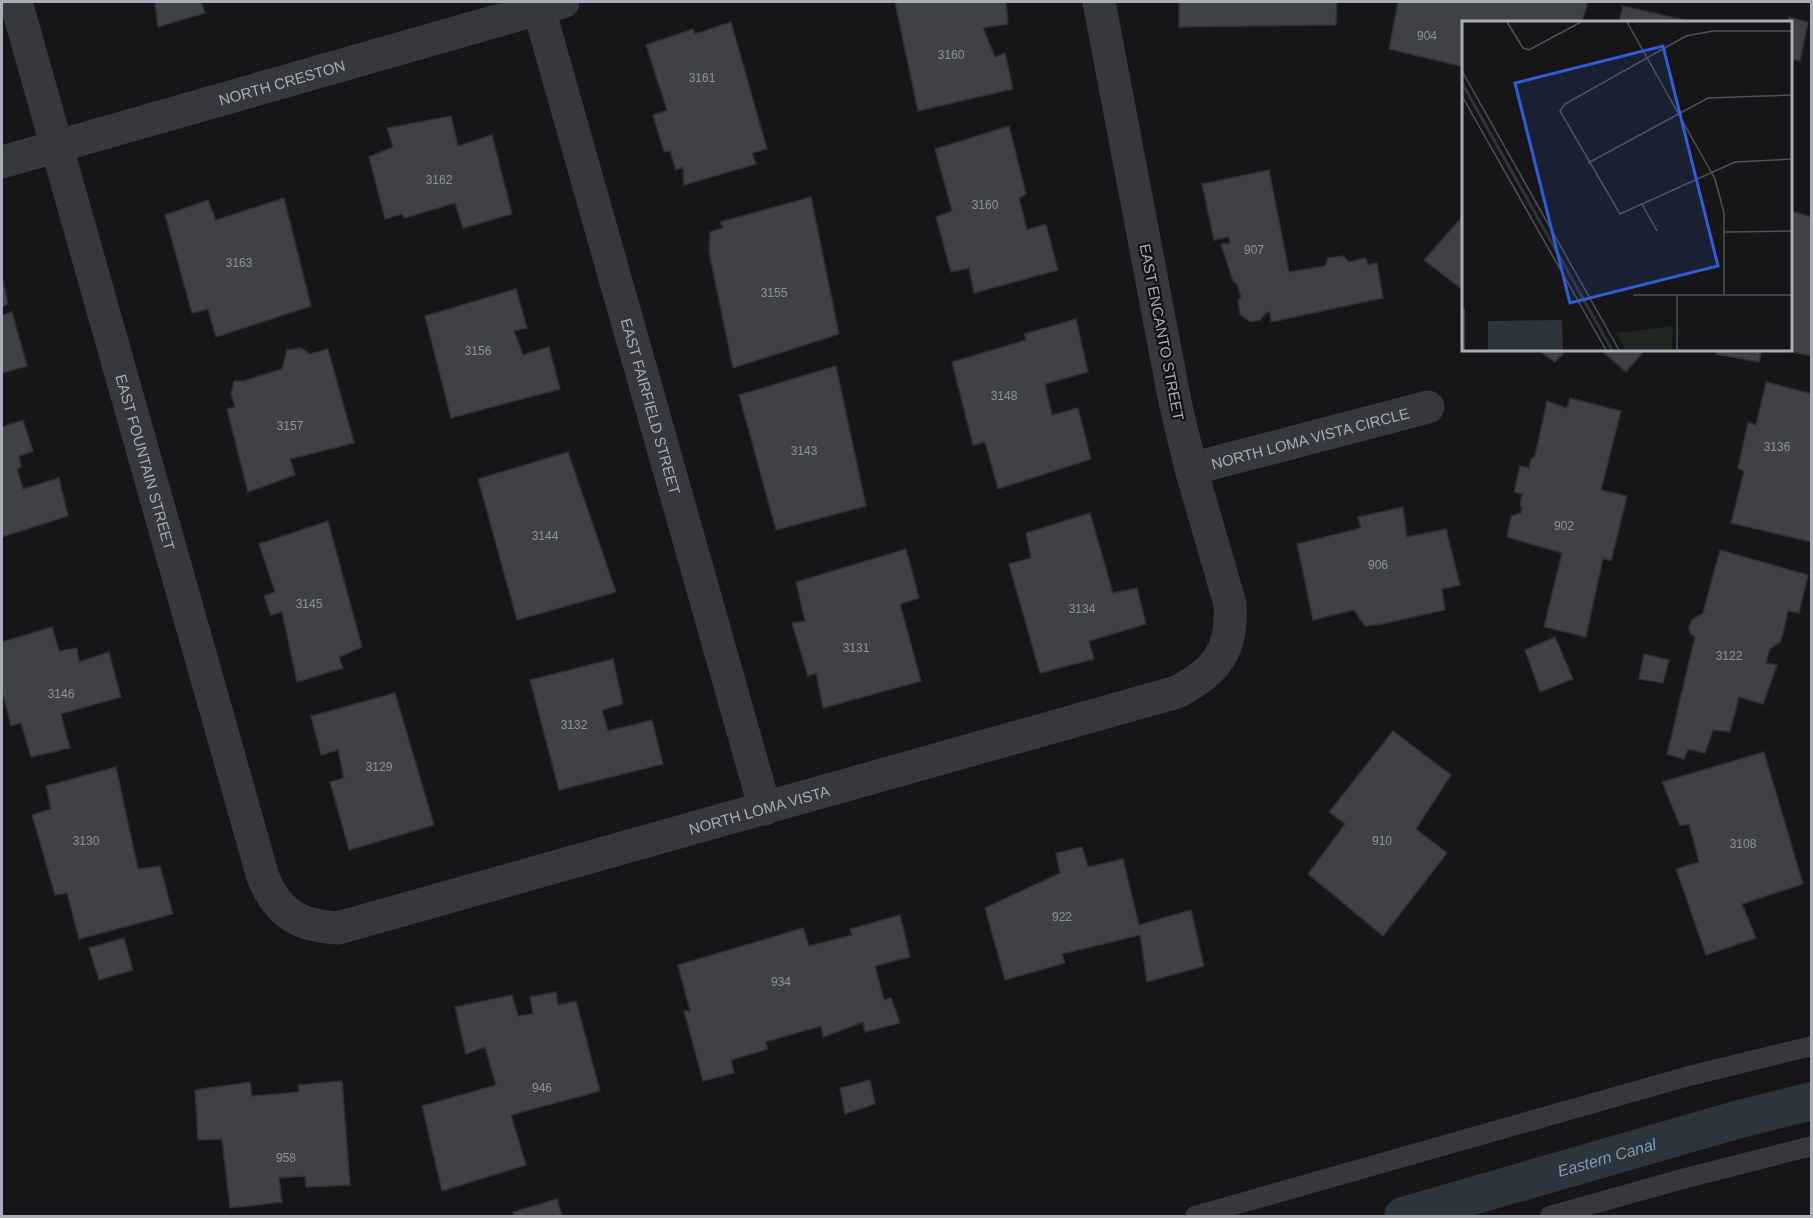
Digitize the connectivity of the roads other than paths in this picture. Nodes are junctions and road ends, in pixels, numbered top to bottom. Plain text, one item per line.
1 (16, 2) edge
2 (1099, 2) edge
3 (546, 4) edge
4 (57, 146) junction
5 (2, 162) edge
6 (1428, 407) dead end
7 (1191, 469) junction
8 (1221, 657) joint
9 (765, 809) junction
10 (289, 915) joint
11 (1812, 1046) edge
12 (1812, 1146) edge
13 (1195, 1216) edge
14 (1550, 1216) edge

1 - 4 street, EAST FOUNTAIN STREET
2 - 7 street, EAST ENCANTO STREET
3 - 4 street, NORTH CRESTON
3 - 9 street, EAST FAIRFIELD STREET
4 - 5 street, NORTH CRESTON
4 - 10 street, EAST FOUNTAIN STREET
6 - 7 street, NORTH LOMA VISTA CIRCLE
7 - 8 street, EAST ENCANTO STREET
8 - 9 street, NORTH LOMA VISTA
9 - 10 street, NORTH LOMA VISTA
11 - 13 lane
12 - 14 lane

